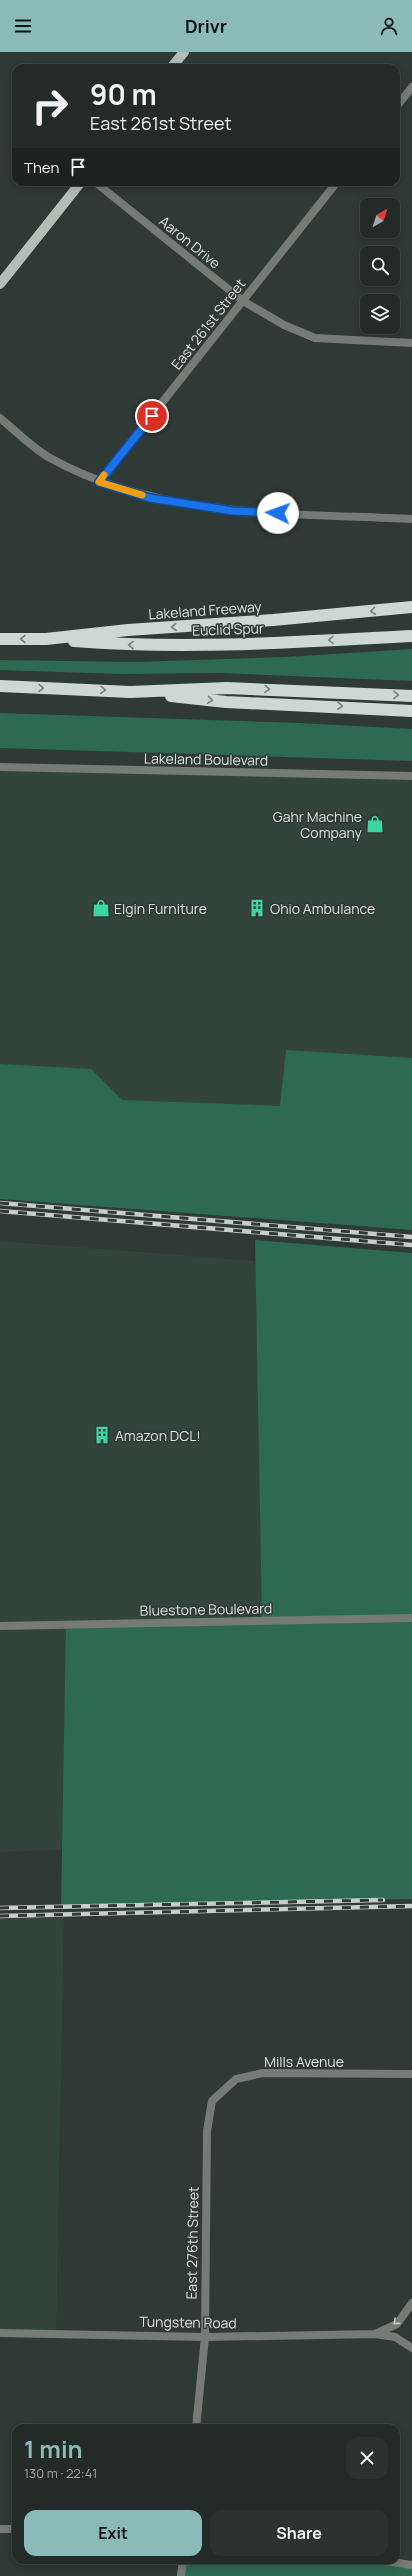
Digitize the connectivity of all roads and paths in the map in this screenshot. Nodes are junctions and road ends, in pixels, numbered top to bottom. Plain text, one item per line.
1 (184, 52) edge
2 (175, 64) edge
3 (412, 87) edge
4 (400, 102) edge
5 (78, 186) edge
6 (100, 186) edge
7 (334, 186) edge
8 (0, 284) edge
9 (242, 301) junction
10 (412, 343) edge
11 (0, 418) edge
12 (99, 482) junction
13 (412, 519) edge
14 (412, 607) edge
15 (412, 636) edge
16 (0, 639) edge
17 (46, 639) junction
18 (0, 686) edge
19 (130, 692) junction
20 (412, 696) edge
21 (412, 711) edge
22 (0, 767) edge
23 (412, 776) edge
24 (412, 1618) edge
25 (0, 1626) edge
26 (412, 2074) edge
27 (207, 2131) joint
28 (412, 2303) edge
29 (0, 2333) edge
30 (375, 2334) junction
31 (205, 2337) junction
32 (412, 2348) edge
33 (196, 2424) edge
34 (0, 2529) edge
35 (12, 2529) edge
36 (400, 2563) edge
37 (182, 2564) edge
38 (412, 2565) edge
39 (181, 2576) edge

1 - 2 main road
3 - 4 street
5 - 8 main road
6 - 9 street, Aaron Drive
7 - 9 street, East 261st Street
9 - 10 street, Aaron Drive
9 - 12 street, East 261st Street
11 - 12 street
12 - 13 street
14 -> 17 highway, Lakeland Freeway
15 -> 17 highway, Euclid Spur
17 -> 16 highway, Lakeland Freeway
18 -> 19 highway
19 -> 20 highway
19 -> 21 highway
22 - 23 street, Lakeland Boulevard
24 - 25 street, Bluestone Boulevard
26 - 27 street, Mills Avenue
27 - 31 street, East 276th Street
28 -> 30 street, Tungsten Road
29 - 31 street, Tungsten Road
30 - 31 street, Tungsten Road
30 - 32 street, Tungsten Road
31 - 33 street, East 276th Street
34 - 35 street
36 - 38 street
37 - 39 street

